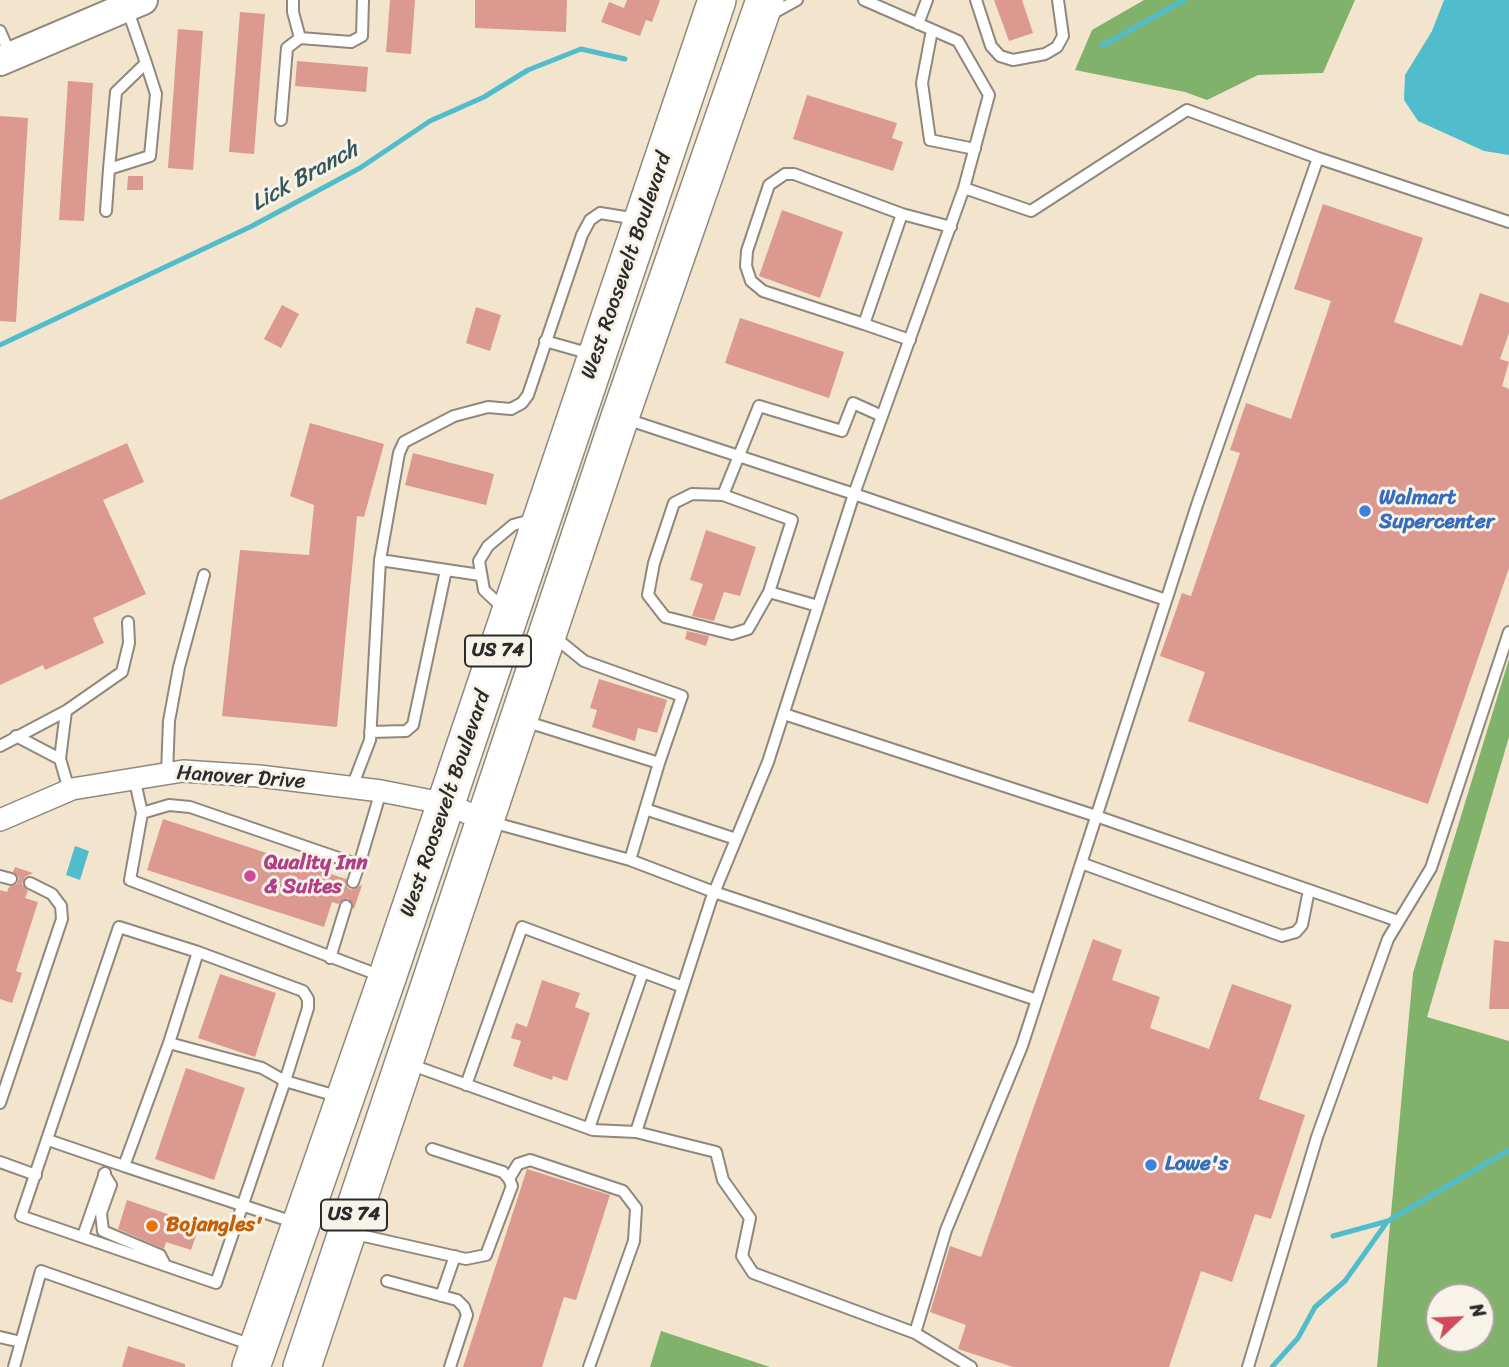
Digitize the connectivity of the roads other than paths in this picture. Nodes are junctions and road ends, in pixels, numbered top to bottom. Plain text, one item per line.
1 (293, 0) edge
2 (363, 0) edge
3 (717, 0) edge
4 (797, 0) edge
5 (864, 0) edge
6 (927, 0) edge
7 (976, 0) edge
8 (1058, 0) edge
9 (131, 2) edge
10 (762, 10) edge
11 (918, 24) junction
12 (932, 30) junction
13 (0, 31) edge
14 (300, 38) junction
15 (6, 59) edge
16 (146, 63) junction
17 (281, 120) dead end
18 (975, 149) junction
19 (1318, 158) junction
20 (109, 169) junction
21 (964, 188) junction
22 (106, 211) dead end
23 (902, 214) junction
24 (643, 220) junction
25 (1509, 222) edge
26 (951, 227) junction
27 (864, 324) junction
28 (545, 341) junction
29 (909, 341) junction
30 (597, 355) junction
31 (882, 416) junction
32 (620, 417) junction
33 (738, 456) junction
34 (854, 494) junction
35 (723, 495) junction
36 (540, 526) junction
37 (380, 560) junction
38 (446, 570) junction
39 (204, 575) dead end
40 (480, 575) junction
41 (769, 592) junction
42 (1166, 600) junction
43 (818, 606) junction
44 (510, 615) junction
45 (128, 622) dead end
46 (547, 631) junction
47 (1509, 632) edge
48 (66, 711) junction
49 (783, 714) junction
50 (518, 719) junction
51 (370, 732) junction
52 (16, 736) junction
53 (0, 746) edge
54 (60, 759) junction
55 (659, 763) junction
56 (167, 773) junction
57 (134, 778) junction
58 (352, 787) junction
59 (69, 790) junction
60 (380, 790) junction
61 (447, 804) junction
62 (645, 809) junction
63 (142, 813) junction
64 (1096, 816) junction
65 (0, 820) edge
66 (484, 820) junction
67 (736, 839) junction
68 (630, 860) junction
69 (1081, 863) junction
70 (359, 864) junction
71 (353, 882) dead end
72 (30, 883) dead end
73 (1310, 890) junction
74 (714, 892) junction
75 (346, 906) dead end
76 (1398, 921) junction
77 (198, 952) junction
78 (330, 958) junction
79 (643, 972) junction
80 (387, 978) junction
81 (683, 987) junction
82 (1037, 999) junction
83 (169, 1043) junction
84 (403, 1062) junction
85 (285, 1081) junction
86 (466, 1084) junction
87 (346, 1099) junction
88 (0, 1103) edge
89 (589, 1128) junction
90 (636, 1132) junction
91 (48, 1140) junction
92 (432, 1149) dead end
93 (109, 1160) junction
94 (0, 1162) edge
95 (124, 1166) junction
96 (104, 1174) junction
97 (36, 1175) junction
98 (509, 1179) junction
99 (242, 1207) junction
100 (302, 1224) junction
101 (348, 1233) junction
102 (83, 1236) junction
103 (455, 1256) junction
104 (165, 1265) junction
105 (387, 1281) dead end
106 (441, 1296) junction
107 (915, 1333) junction
108 (0, 1337) edge
109 (21, 1342) junction
110 (266, 1360) edge
111 (14, 1367) edge
112 (302, 1367) edge
113 (450, 1367) edge
114 (589, 1367) edge
115 (971, 1367) edge
116 (1248, 1367) edge

1 - 14 lane
2 - 14 lane
3 - 24 highway, West Roosevelt Boulevard / US 74
4 - 10 lane
5 - 11 lane
6 - 11 lane
7 - 8 lane
9 - 15 street
9 - 16 lane
10 - 32 highway, West Roosevelt Boulevard / US 74
11 - 12 lane
12 - 18 lane
12 - 18 lane
13 - 15 lane
14 - 17 lane
16 - 20 lane
16 - 20 lane
18 - 21 lane
19 - 21 lane
19 - 25 lane
19 - 42 lane
20 - 22 lane
21 - 26 lane
23 - 26 lane
23 - 27 lane
23 - 27 lane
24 - 28 lane
24 - 30 highway, West Roosevelt Boulevard / US 74
26 - 29 lane
27 - 29 lane
28 - 30 lane
28 - 37 lane
29 - 31 lane
30 - 36 highway, West Roosevelt Boulevard / US 74
31 - 33 lane
31 - 34 lane
32 - 33 lane
32 - 46 highway, West Roosevelt Boulevard / US 74
33 - 34 lane
33 - 35 lane
34 - 42 lane
34 - 43 lane
35 - 41 lane
35 - 41 lane
36 - 40 lane
36 - 44 highway, West Roosevelt Boulevard / US 74
37 - 38 lane
37 - 51 lane
38 - 40 lane
38 - 51 lane
39 - 56 lane
40 - 44 lane
41 - 43 lane
42 - 64 lane
43 - 49 lane
44 - 61 highway, West Roosevelt Boulevard / US 74
45 - 48 lane
46 - 50 highway, West Roosevelt Boulevard / US 74
46 - 55 lane
47 - 76 lane
48 - 52 lane
48 - 54 lane
49 - 64 lane
49 - 67 lane
50 - 55 lane
50 - 66 highway, West Roosevelt Boulevard / US 74
51 - 58 lane
52 - 53 lane
52 - 54 lane
54 - 59 lane
55 - 62 lane
56 - 57 street, Hanover Drive
56 - 58 street, Hanover Drive
57 - 59 street, Hanover Drive
57 - 63 lane
58 - 60 street, Hanover Drive
59 - 65 street, Hanover Drive
60 - 61 street, Hanover Drive
60 - 70 lane
61 - 66 street, Hanover Drive
61 - 80 highway, West Roosevelt Boulevard / US 74
62 - 67 lane
62 - 68 lane
63 - 70 lane
63 - 78 lane
64 - 69 lane
64 - 73 lane
66 - 68 lane
66 - 84 highway, West Roosevelt Boulevard / US 74
67 - 74 lane
68 - 74 lane
69 - 73 lane
69 - 82 lane
70 - 71 lane
72 - 88 lane
73 - 76 lane
74 - 81 lane
74 - 82 lane
75 - 78 lane
76 - 116 lane
77 - 83 lane
77 - 85 lane
77 - 91 lane
78 - 80 lane
79 - 81 lane
79 - 86 lane
79 - 89 lane
80 - 87 highway, West Roosevelt Boulevard / US 74
81 - 90 lane
82 - 107 lane
83 - 85 lane
83 - 95 lane
84 - 86 lane
84 - 101 highway, West Roosevelt Boulevard / US 74
85 - 87 lane
85 - 99 lane
86 - 89 lane
87 - 100 highway, West Roosevelt Boulevard / US 74
89 - 90 lane
90 - 107 lane
91 - 93 lane
91 - 97 lane
92 - 98 lane
93 - 95 lane
93 - 96 lane
94 - 97 lane
95 - 99 lane
96 - 102 lane
96 - 104 lane
97 - 102 lane
98 - 103 lane
98 - 114 lane
99 - 100 lane
99 - 104 lane
100 - 110 highway, West Roosevelt Boulevard / US 74
101 - 103 lane
101 - 112 highway, West Roosevelt Boulevard / US 74
102 - 104 lane
103 - 106 lane
105 - 106 lane
106 - 113 lane
107 - 115 lane
108 - 109 lane
109 - 110 lane
109 - 111 lane

